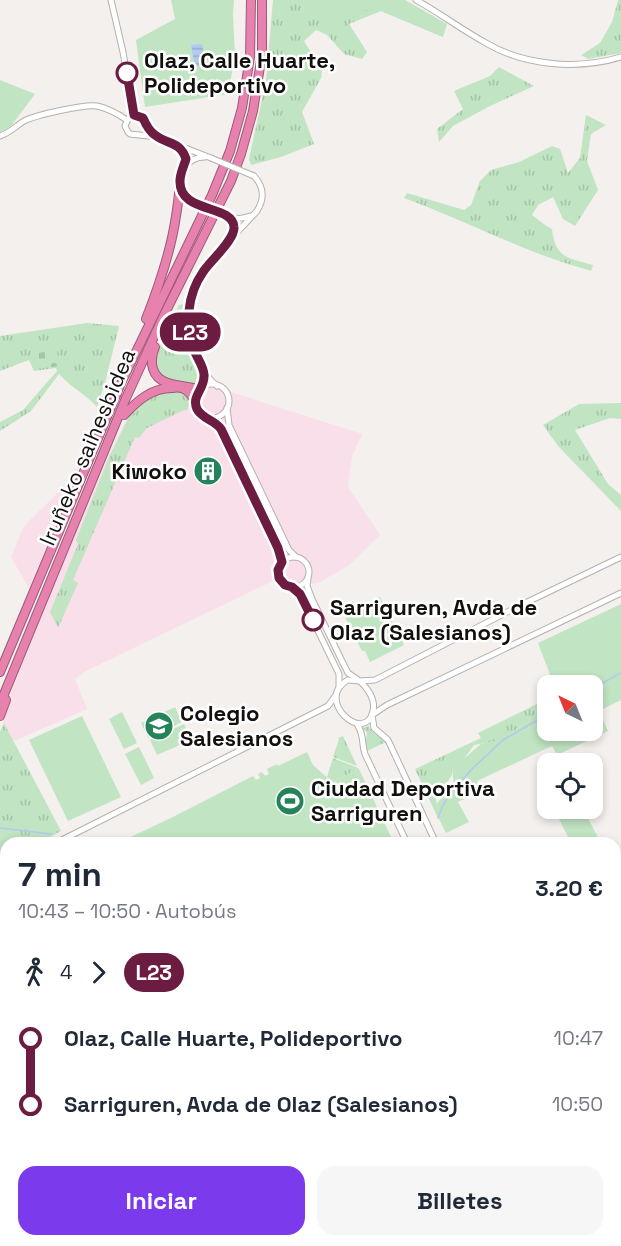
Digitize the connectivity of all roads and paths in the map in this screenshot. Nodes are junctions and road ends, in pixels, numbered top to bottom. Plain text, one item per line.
1 (111, 0) edge
2 (251, 0) edge
3 (263, 0) edge
4 (416, 0) edge
5 (621, 57) edge
6 (252, 114) junction
7 (134, 115) junction
8 (127, 120) junction
9 (146, 124) junction
10 (140, 135) junction
11 (0, 136) edge
12 (157, 137) junction
13 (176, 144) junction
14 (211, 158) junction
15 (183, 168) junction
16 (180, 183) junction
17 (257, 211) junction
18 (228, 217) junction
19 (229, 241) junction
20 (155, 347) junction
21 (204, 372) junction
22 (122, 381) junction
23 (217, 386) junction
24 (203, 388) junction
25 (195, 401) junction
26 (227, 408) junction
27 (124, 415) junction
28 (208, 418) junction
29 (296, 556) junction
30 (621, 557) edge
31 (282, 562) junction
32 (308, 578) junction
33 (292, 587) junction
34 (621, 593) edge
35 (8, 653) junction
36 (0, 665) edge
37 (0, 672) edge
38 (375, 680) junction
39 (359, 681) junction
40 (339, 686) junction
41 (370, 694) junction
42 (336, 695) junction
43 (0, 704) edge
44 (387, 705) junction
45 (328, 706) junction
46 (340, 710) junction
47 (372, 715) junction
48 (0, 716) edge
49 (357, 724) junction
50 (68, 837) edge
51 (404, 837) edge
52 (433, 837) edge

1 - 7 street
2 - 22 highway, Iruñeko saihesbidea
3 - 6 highway, Iruñeko saihesbidea
4 - 5 street
6 - 20 highway
6 - 43 highway, Iruñeko saihesbidea
7 - 8 street
7 - 9 street
8 - 10 street
8 - 11 street
9 - 10 street
9 - 12 street
10 - 12 street
12 - 13 street
13 - 14 street
13 - 15 street
14 - 15 street
14 - 17 street, bridge
15 - 16 street
16 - 18 street, bridge
16 - 22 highway
17 - 18 street
17 - 19 street
18 - 19 street
19 - 21 street
20 - 24 highway
20 - 27 highway
21 - 23 street
21 - 24 street
22 - 35 highway, Iruñeko saihesbidea
23 - 24 street
23 - 26 street
24 - 25 street
25 - 27 highway
25 - 28 street
26 - 28 street
26 - 29 street
27 - 48 highway
28 - 31 street
29 - 31 street
29 - 32 street
30 - 38 street
31 - 33 street
32 - 33 street
32 - 39 street
33 - 40 street
34 - 44 street
35 - 36 highway
35 - 37 highway, Iruñeko saihesbidea
38 - 39 street
38 - 41 street
39 - 40 street
39 - 41 street
40 - 42 street
41 - 44 street
41 - 47 street
42 - 45 street
42 - 46 street
44 - 47 street
45 - 46 street
45 - 50 street
46 - 49 street
47 - 49 street
47 - 52 street
49 - 51 street

